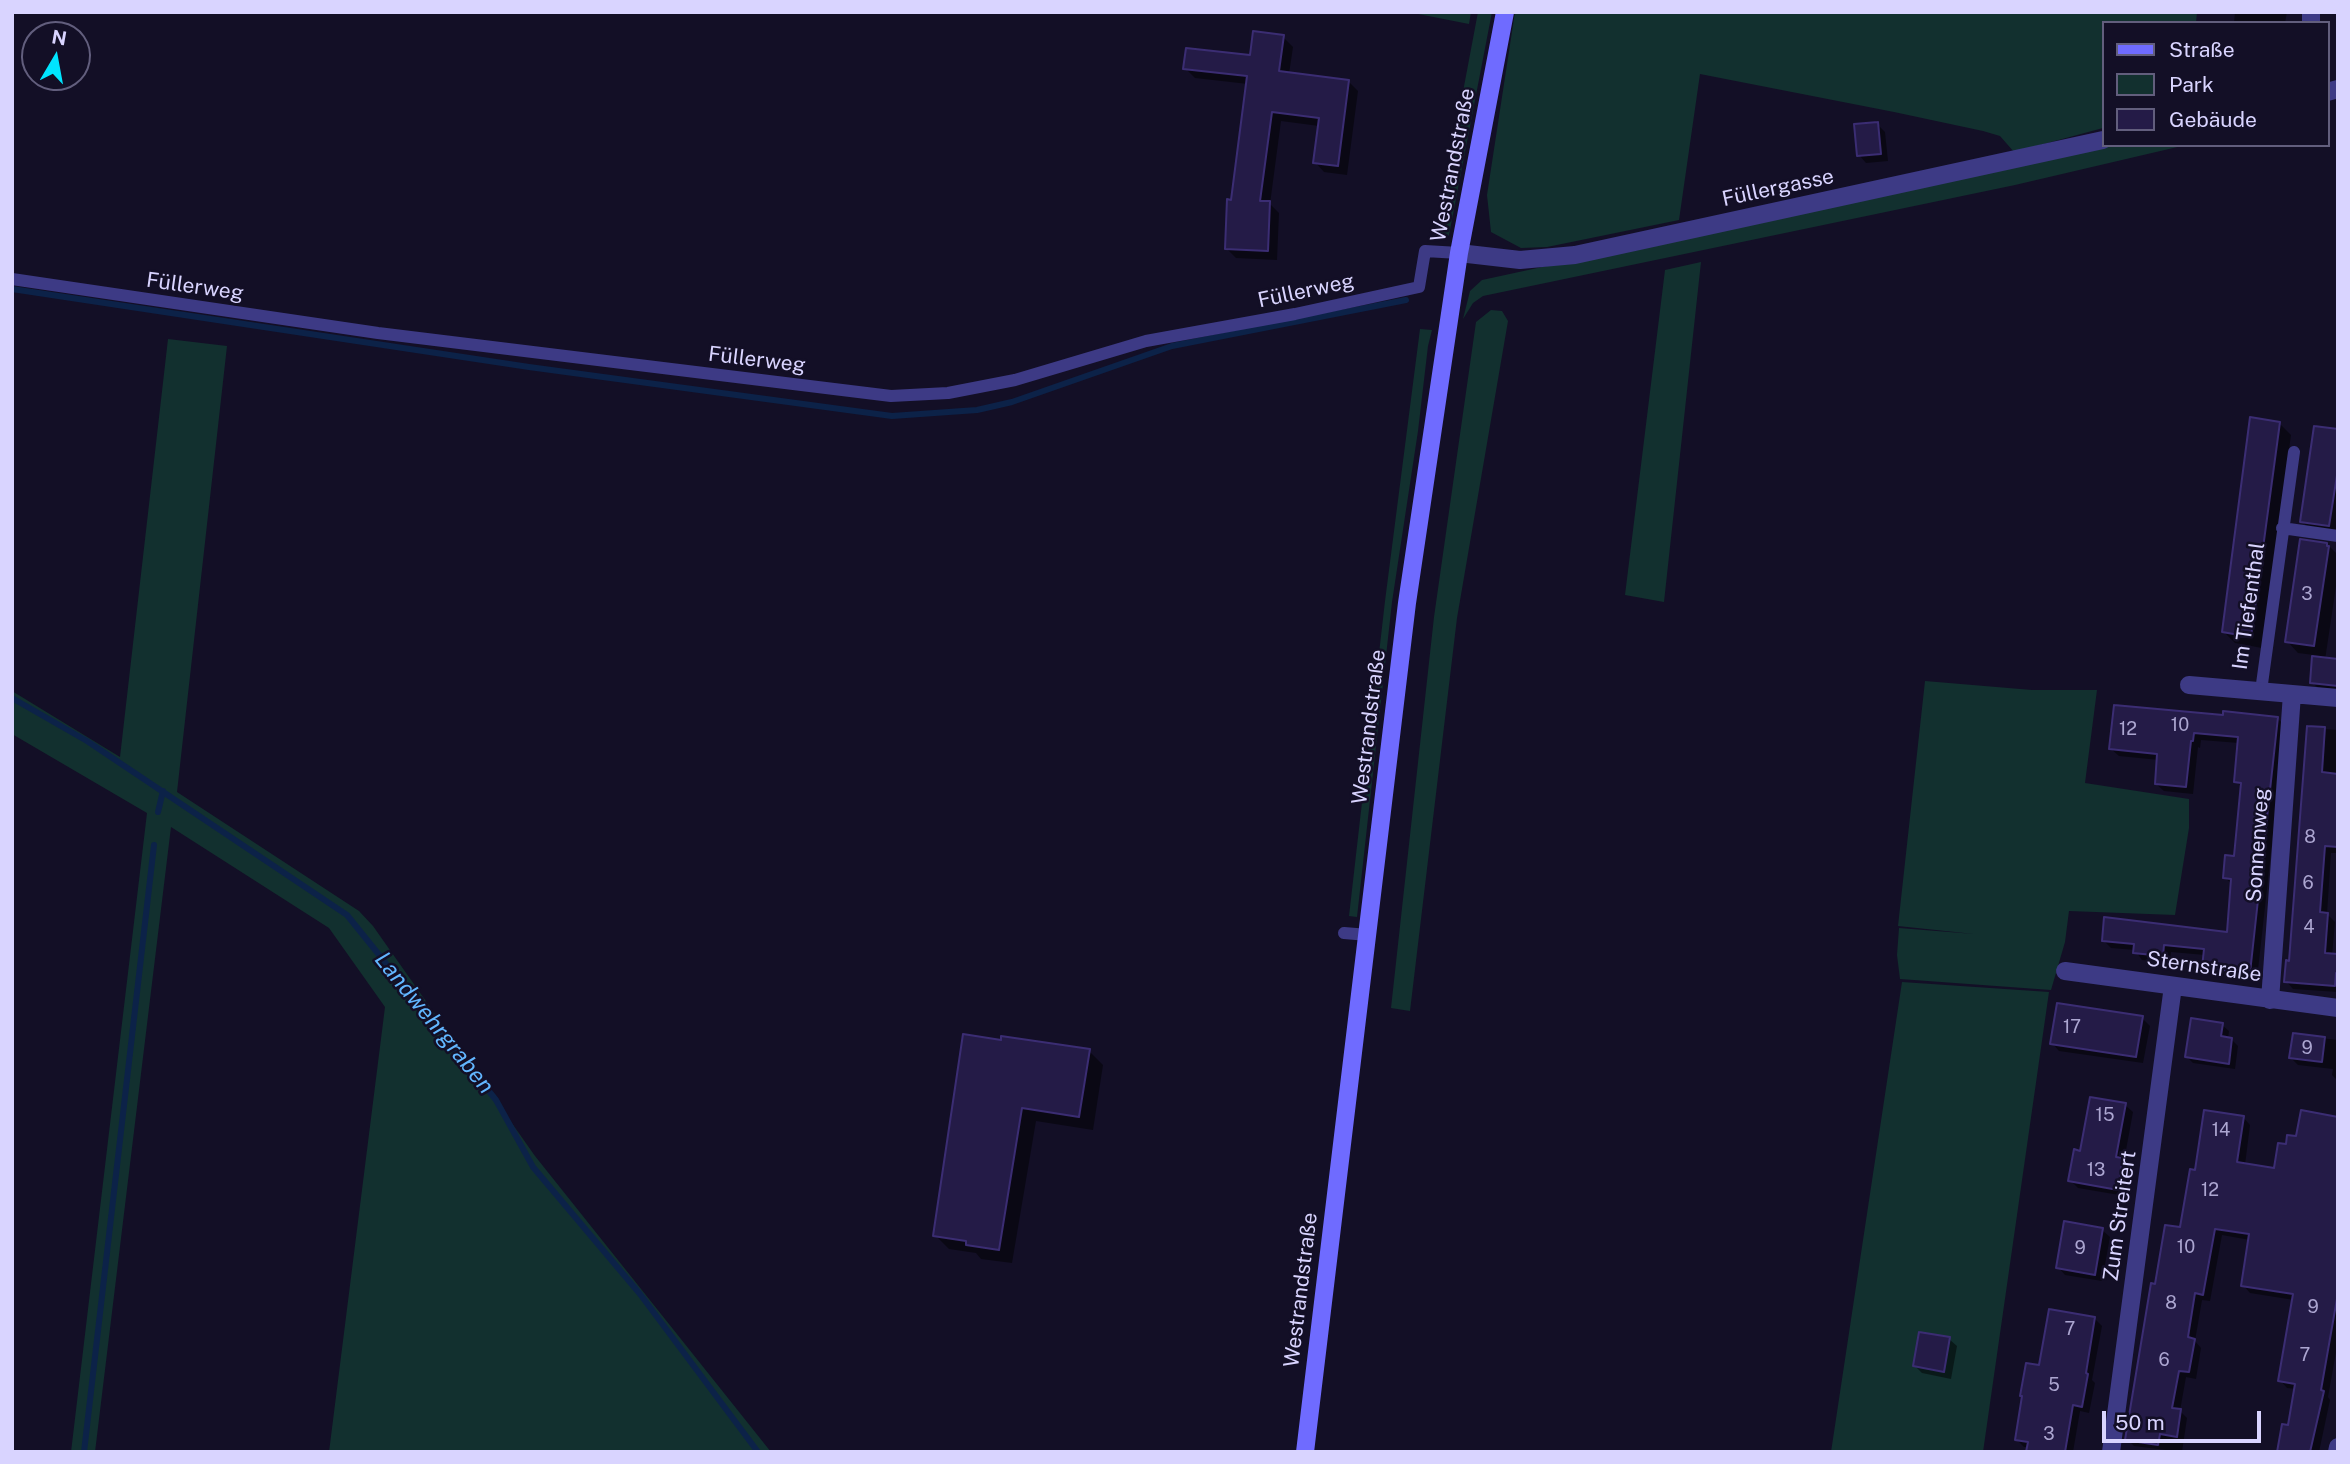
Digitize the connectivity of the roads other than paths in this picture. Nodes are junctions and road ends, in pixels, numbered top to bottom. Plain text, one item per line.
1 (1505, 12) edge
2 (2102, 140) edge
3 (1459, 253) junction
4 (12, 279) edge
5 (2294, 452) dead end
6 (2282, 528) junction
7 (2338, 536) edge
8 (2189, 685) dead end
9 (2260, 691) junction
10 (2292, 694) junction
11 (2338, 698) edge
12 (1345, 933) dead end
13 (1368, 935) junction
14 (2065, 971) dead end
15 (2174, 986) junction
16 (2270, 1000) junction
17 (2338, 1008) edge
18 (1305, 1452) edge
19 (2111, 1452) edge

1 - 3 main road, Westrandstraße
2 - 3 street, Füllergasse
3 - 4 lane, Füllerweg
3 - 13 main road, Westrandstraße
5 - 6 lane, Im Tiefenthal
6 - 7 lane, Im Tiefenthal
6 - 9 lane, Im Tiefenthal
8 - 9 street, Im Tiefenthal
9 - 10 street, Im Tiefenthal
10 - 11 street, Im Tiefenthal
10 - 16 street, Sonnenweg
12 - 13 lane
13 - 18 main road, Westrandstraße
14 - 15 street, Sternstraße
15 - 16 street, Sternstraße
15 - 19 street, Zum Streitert
16 - 17 street, Sternstraße

